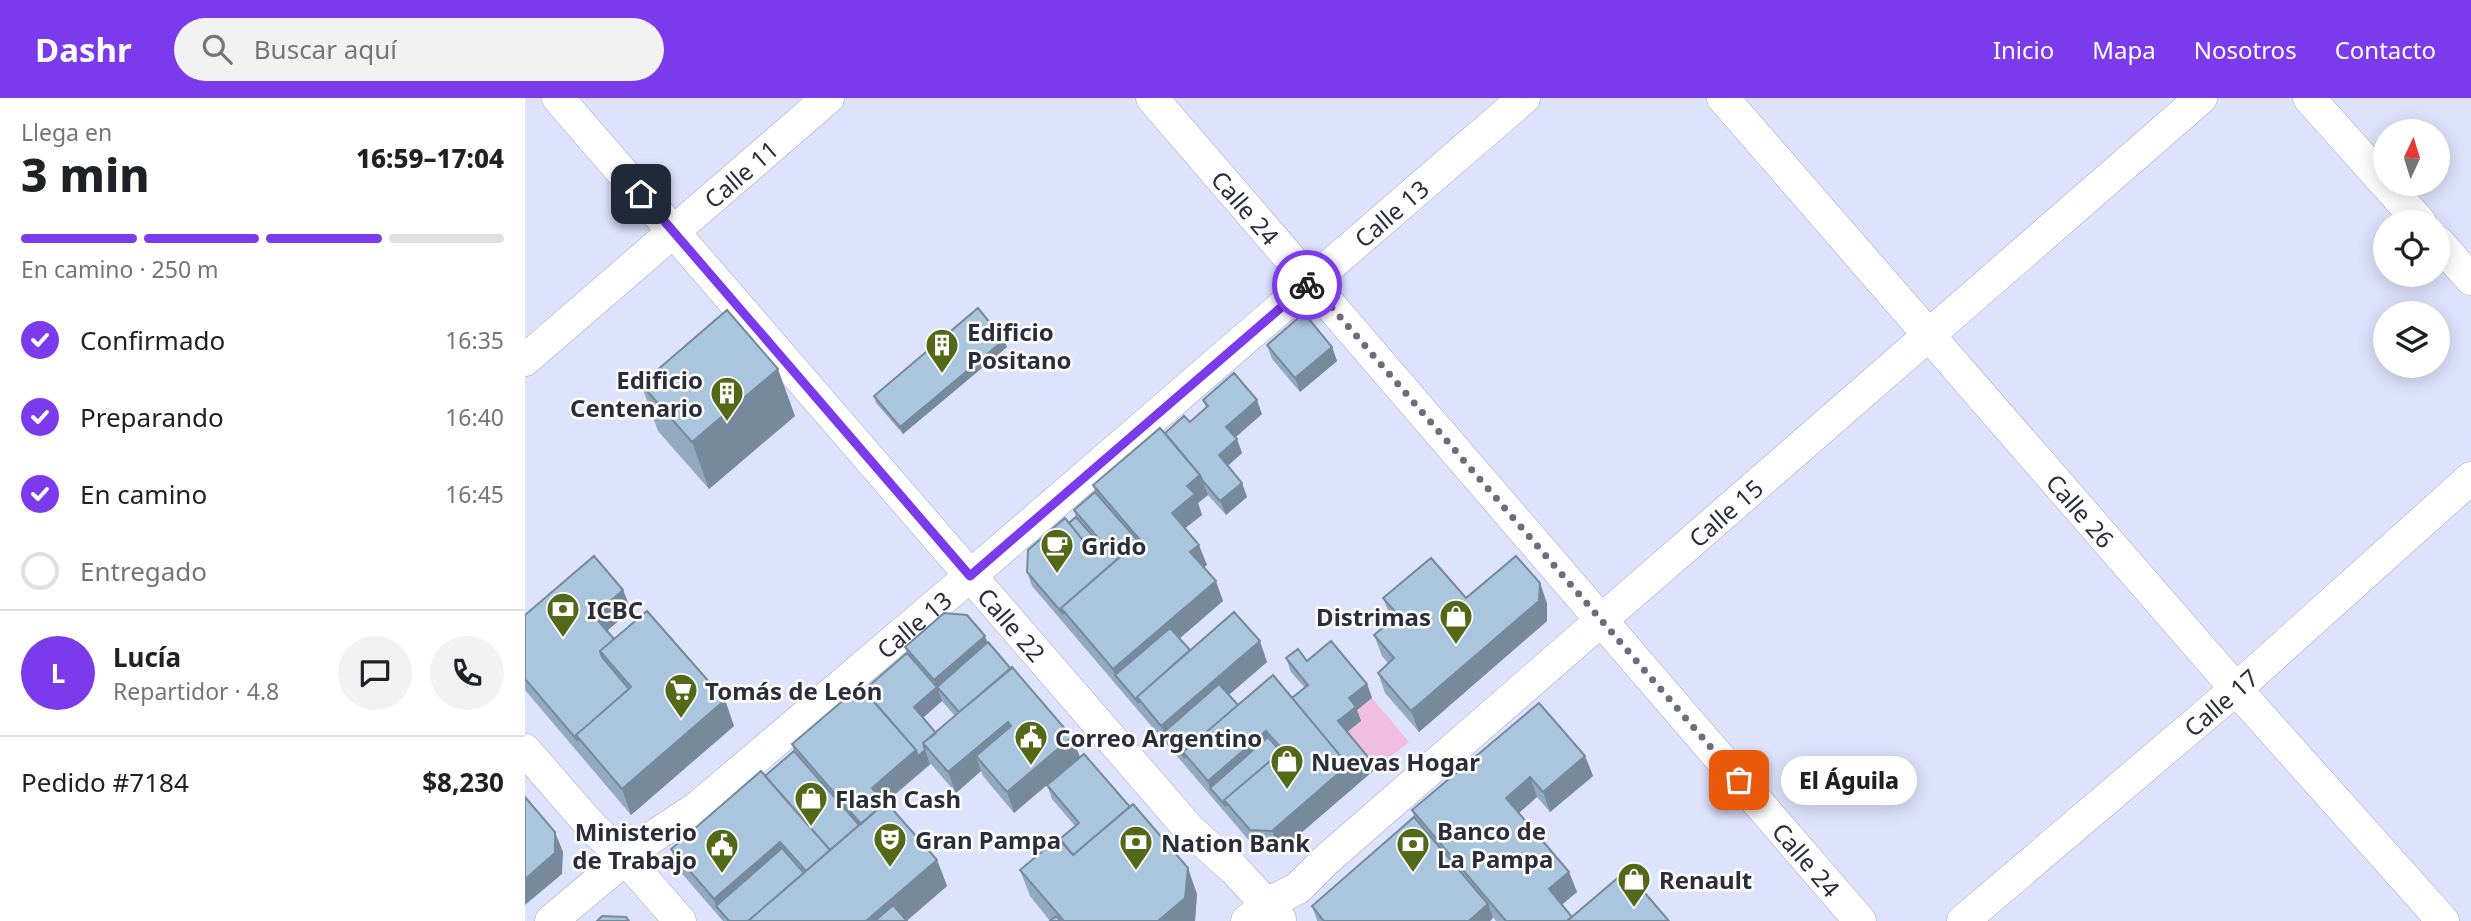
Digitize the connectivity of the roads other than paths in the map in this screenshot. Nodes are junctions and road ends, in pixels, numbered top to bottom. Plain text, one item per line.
1 (558, 98) edge
2 (828, 98) edge
3 (1152, 98) edge
4 (1524, 98) edge
5 (1723, 98) edge
6 (2201, 98) edge
7 (2309, 98) edge
8 (2373, 169) edge
9 (2397, 196) edge
10 (2410, 210) edge
11 (673, 232) junction
12 (2450, 255) edge
13 (2471, 279) edge
14 (1310, 282) junction
15 (1928, 335) junction
16 (525, 360) edge
17 (2471, 478) edge
18 (970, 576) junction
19 (1600, 619) junction
20 (2236, 689) junction
21 (525, 750) edge
22 (625, 858) junction
23 (1265, 915) edge
24 (551, 921) edge
25 (680, 921) edge
26 (1860, 921) edge
27 (1963, 921) edge
28 (2443, 921) edge

1 - 11 street, Calle 22
2 - 11 street, Calle 11
3 - 14 street, Calle 24
4 - 14 street, Calle 13
5 - 15 street, Calle 26
6 - 15 street, Calle 15
7 - 8 street
9 - 10 street
11 - 16 street, Calle 11
11 - 18 street, Calle 22
12 - 13 street
14 - 18 street, Calle 13
14 - 19 street, Calle 24
15 - 19 street, Calle 15
15 - 20 street, Calle 26
17 - 20 street, Calle 17
18 - 22 street, Calle 13
18 - 23 street, Calle 22
19 - 23 street, Calle 15
19 - 26 street, Calle 24
20 - 27 street, Calle 17
20 - 28 street, Calle 26
21 - 22 street
22 - 24 street, Calle 13
22 - 25 street

